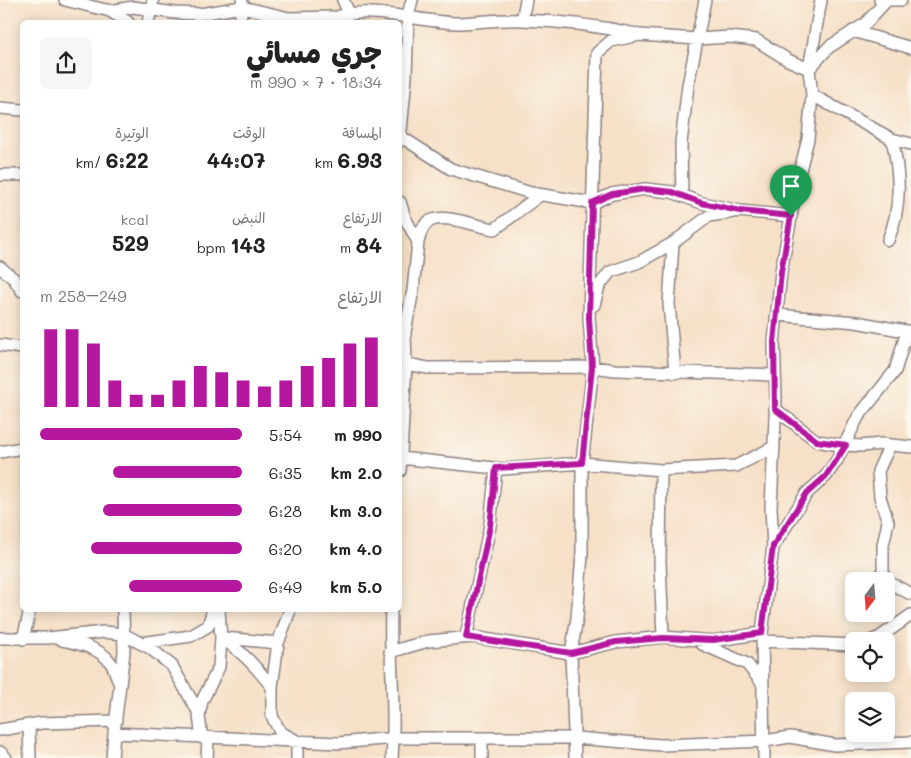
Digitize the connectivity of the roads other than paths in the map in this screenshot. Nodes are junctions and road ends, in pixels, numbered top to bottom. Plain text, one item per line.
1 (65, 0) edge
2 (92, 0) edge
3 (343, 0) edge
4 (412, 0) edge
5 (526, 0) edge
6 (705, 0) edge
7 (821, 0) edge
8 (884, 0) edge
9 (901, 0) edge
10 (152, 4) edge
11 (242, 4) edge
12 (110, 11) junction
13 (349, 13) junction
14 (408, 15) junction
15 (125, 20) edge
16 (148, 20) edge
17 (240, 20) edge
18 (330, 20) edge
19 (522, 20) junction
20 (853, 31) junction
21 (640, 35) junction
22 (696, 40) junction
23 (911, 48) edge
24 (810, 69) junction
25 (812, 96) junction
26 (0, 108) edge
27 (20, 110) edge
28 (402, 117) edge
29 (402, 138) edge
30 (892, 139) junction
31 (911, 144) edge
32 (0, 175) edge
33 (20, 175) edge
34 (540, 195) junction
35 (682, 196) junction
36 (592, 203) junction
37 (402, 208) edge
38 (740, 211) junction
39 (791, 216) junction
40 (888, 240) dead end
41 (418, 242) junction
42 (673, 243) junction
43 (0, 267) edge
44 (20, 286) edge
45 (777, 315) junction
46 (589, 318) junction
47 (909, 331) edge
48 (402, 336) edge
49 (0, 346) edge
50 (20, 348) edge
51 (406, 364) junction
52 (592, 367) junction
53 (675, 373) junction
54 (775, 375) junction
55 (775, 409) junction
56 (402, 439) edge
57 (846, 445) junction
58 (890, 445) junction
59 (911, 447) edge
60 (20, 448) edge
61 (774, 448) junction
62 (0, 452) edge
63 (402, 458) edge
64 (582, 463) junction
65 (496, 468) junction
66 (661, 470) junction
67 (773, 546) junction
68 (883, 572) edge
69 (895, 586) edge
70 (911, 594) edge
71 (30, 612) edge
72 (122, 612) edge
73 (212, 612) edge
74 (219, 612) edge
75 (289, 612) edge
76 (390, 612) edge
77 (911, 615) edge
78 (887, 632) edge
79 (123, 634) junction
80 (466, 637) junction
81 (762, 637) junction
82 (0, 638) edge
83 (23, 638) junction
84 (48, 638) junction
85 (221, 638) junction
86 (663, 638) junction
87 (687, 639) junction
88 (141, 643) junction
89 (278, 643) junction
90 (845, 644) edge
91 (390, 652) junction
92 (571, 653) junction
93 (763, 684) junction
94 (120, 686) junction
95 (272, 687) junction
96 (199, 713) junction
97 (116, 721) junction
98 (29, 725) junction
99 (0, 730) edge
100 (114, 733) junction
101 (205, 738) junction
102 (394, 738) junction
103 (575, 738) junction
104 (482, 739) junction
105 (297, 741) junction
106 (765, 741) junction
107 (911, 742) edge
108 (661, 745) junction
109 (0, 752) edge
110 (6, 758) edge
111 (30, 758) edge
112 (112, 758) edge
113 (207, 758) edge
114 (297, 758) edge
115 (392, 758) edge
116 (482, 758) edge
117 (575, 758) edge
118 (661, 758) edge
119 (764, 758) edge

1 - 12 street
2 - 12 street
3 - 13 street
4 - 14 street
5 - 19 street
6 - 22 street
7 - 24 street
8 - 9 street
8 - 20 street
10 - 11 street
10 - 12 street
10 - 16 street
11 - 17 street
11 - 18 street
12 - 15 street
13 - 14 street
13 - 18 street
14 - 19 street
14 - 28 street
19 - 21 street
20 - 23 street
20 - 24 street
21 - 22 street
21 - 36 street
22 - 24 street
22 - 35 street
24 - 25 street
25 - 30 street
25 - 39 street
26 - 27 street
29 - 34 street
30 - 31 street
30 - 40 street
32 - 33 street
34 - 36 street
34 - 41 street
35 - 36 street
35 - 38 street
36 - 46 street
37 - 41 street
38 - 39 street
38 - 42 street
39 - 45 street
41 - 48 street
42 - 46 street
42 - 53 street
43 - 44 street
45 - 47 street
45 - 54 street
46 - 52 street
47 - 57 street
48 - 51 street
49 - 50 street
51 - 52 street
51 - 56 street
52 - 53 street
52 - 64 street
53 - 54 street
54 - 55 street
55 - 57 street
55 - 61 street
57 - 58 street
57 - 67 street
58 - 59 street
58 - 68 street
60 - 62 street
61 - 66 street
61 - 67 street
63 - 65 street
64 - 65 street
64 - 66 street
64 - 92 street
65 - 80 street
66 - 86 street
67 - 81 street
69 - 70 street
71 - 83 street
72 - 79 street
73 - 88 street
74 - 85 street
75 - 89 street
76 - 91 street
77 - 78 street
79 - 84 street
79 - 88 street
79 - 94 street
80 - 91 street
80 - 92 street
81 - 87 street
81 - 90 street
81 - 93 street
82 - 83 street
83 - 84 street
84 - 94 street
85 - 89 street
85 - 95 street
85 - 96 street
86 - 87 street
86 - 92 street
87 - 93 street
88 - 96 street
89 - 95 street
91 - 102 street
92 - 103 street
93 - 106 street
94 - 97 street
95 - 105 street
96 - 101 street
97 - 98 street
97 - 100 street
98 - 99 street
98 - 111 street
100 - 101 street
100 - 112 street
101 - 105 street
101 - 113 street
102 - 104 street
102 - 105 street
102 - 115 street
103 - 104 street
103 - 108 street
103 - 117 street
104 - 116 street
105 - 114 street
106 - 107 street
106 - 108 street
106 - 119 street
108 - 118 street
109 - 110 street

